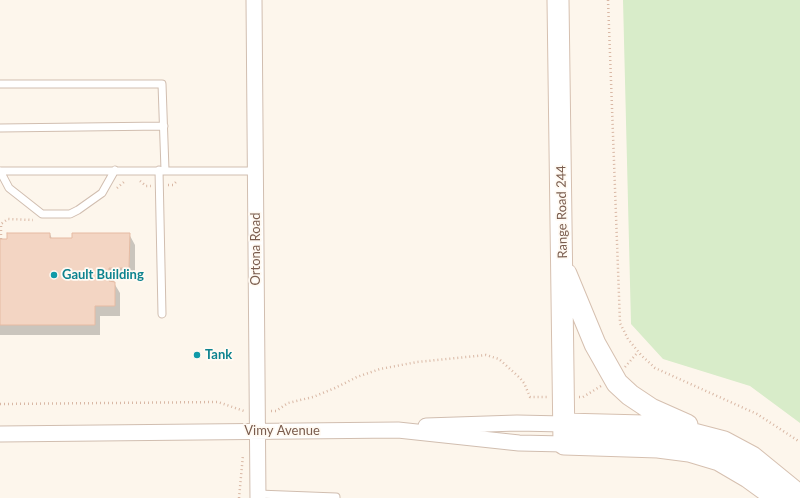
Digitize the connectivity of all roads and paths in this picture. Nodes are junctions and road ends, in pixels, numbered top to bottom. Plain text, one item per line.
1 (254, 0) edge
2 (558, 0) edge
3 (608, 0) edge
4 (0, 84) edge
5 (164, 126) junction
6 (0, 128) edge
7 (115, 170) junction
8 (162, 170) junction
9 (0, 171) edge
10 (255, 171) junction
11 (180, 178) dead end
12 (130, 179) dead end
13 (136, 180) dead end
14 (159, 186) junction
15 (113, 191) dead end
16 (27, 216) dead end
17 (1, 239) edge
18 (563, 265) junction
19 (162, 314) dead end
20 (638, 352) junction
21 (623, 370) dead end
22 (605, 384) dead end
23 (583, 396) dead end
24 (535, 397) dead end
25 (0, 404) edge
26 (251, 411) junction
27 (564, 424) junction
28 (398, 430) junction
29 (251, 431) junction
30 (0, 434) edge
31 (724, 442) junction
32 (800, 442) edge
33 (564, 444) junction
34 (258, 496) edge
35 (800, 496) edge
36 (239, 498) edge
37 (336, 498) edge
38 (777, 498) edge

1 - 10 street, Ortona Road
2 - 18 street, Range Road 244
3 - 20 path
4 - 5 lane
5 - 6 lane
5 - 8 lane
7 - 8 lane
7 - 9 lane
7 - 9 lane
8 - 10 lane
8 - 14 lane
10 - 26 street, Ortona Road
11 - 14 path
12 - 15 path
13 - 14 path
14 - 19 lane
16 - 17 path
18 - 27 street, Range Road 244
18 - 31 street
20 - 21 path
20 - 32 path
22 - 23 path
24 - 26 path
25 - 26 path
26 - 29 street, Ortona Road
26 - 29 path
27 - 28 street
27 - 31 street
27 - 33 street, Range Road 244
28 - 29 street, Vimy Avenue
28 - 33 street, Vimy Avenue
29 - 30 street, Vimy Avenue
29 - 34 street, Ortona Road
29 - 36 path
31 - 35 street
33 - 38 street
34 - 37 lane

